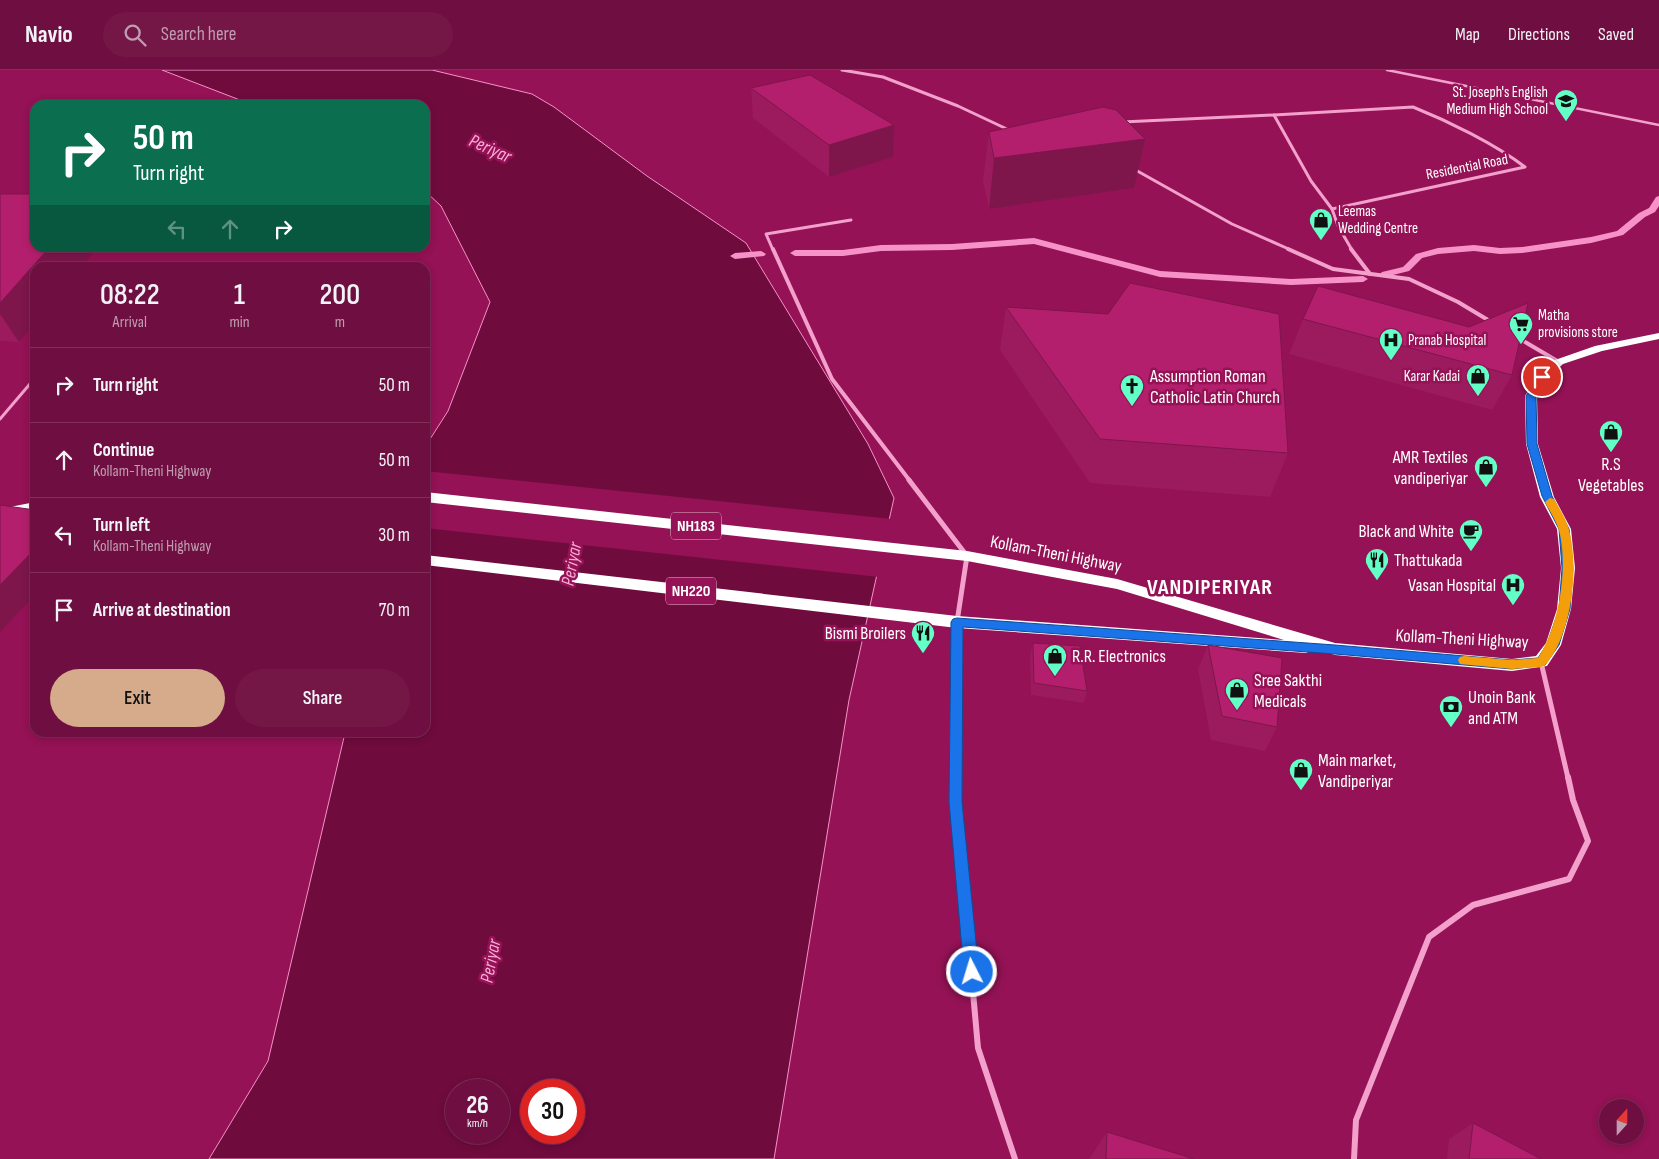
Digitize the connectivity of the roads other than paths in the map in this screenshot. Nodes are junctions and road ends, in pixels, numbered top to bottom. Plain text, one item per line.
1 (842, 70) edge
2 (1388, 70) edge
3 (1274, 115) junction
4 (1117, 123) edge
5 (1659, 125) edge
6 (1017, 134) edge
7 (1126, 165) edge
8 (1332, 209) junction
9 (851, 220) dead end
10 (1370, 274) junction
11 (1500, 327) edge
12 (1508, 332) edge
13 (1659, 336) edge
14 (1559, 362) junction
15 (30, 384) edge
16 (0, 419) edge
17 (430, 498) edge
18 (30, 508) edge
19 (5, 511) edge
20 (30, 514) edge
21 (967, 556) junction
22 (430, 561) edge
23 (957, 622) junction
24 (1335, 649) junction
25 (1541, 662) junction
26 (1015, 1159) edge
27 (1354, 1159) edge

1 - 6 street
2 - 5 lane
3 - 4 street
3 - 8 street
3 - 8 street, Residential Road
7 - 10 street
8 - 10 street
9 - 21 street
10 - 11 street
12 - 14 street
13 - 14 highway, Kollam-Theni Highway
14 - 25 highway, Kollam-Theni Highway
15 - 16 lane
17 - 21 highway, NH183
18 - 19 highway
19 - 20 highway
21 - 23 street
21 - 24 highway, Kollam-Theni Highway / NH183
22 - 23 highway, NH220
23 - 24 highway, NH220
23 - 26 street
24 - 25 highway, Kollam-Theni Highway / NH183
25 - 27 street

